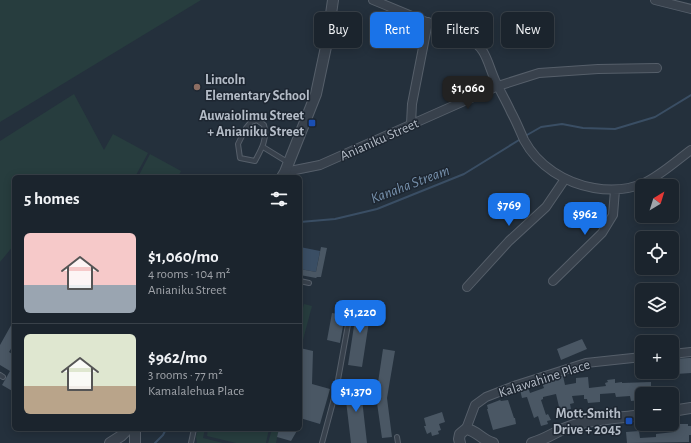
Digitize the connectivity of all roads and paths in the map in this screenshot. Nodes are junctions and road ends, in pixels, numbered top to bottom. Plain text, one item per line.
1 (333, 0) edge
2 (374, 0) edge
3 (655, 0) edge
4 (691, 9) edge
5 (428, 22) junction
6 (657, 68) dead end
7 (498, 86) junction
8 (411, 124) junction
9 (263, 147) junction
10 (691, 150) edge
11 (285, 171) edge
12 (565, 179) junction
13 (616, 190) junction
14 (553, 281) dead end
15 (302, 282) edge
16 (309, 284) dead end
17 (467, 287) dead end
18 (351, 308) dead end
19 (691, 352) edge
20 (679, 353) edge
21 (635, 358) edge
22 (691, 408) edge
23 (679, 410) edge
24 (635, 416) edge
25 (466, 429) junction
26 (126, 431) edge
27 (135, 431) edge
28 (194, 431) edge
29 (397, 437) dead end
30 (110, 443) edge
31 (135, 443) edge
32 (191, 443) edge
33 (322, 443) edge
34 (398, 443) edge
35 (460, 443) edge
36 (493, 443) edge
37 (532, 443) edge

1 - 11 street
2 - 5 street
3 - 4 street
5 - 7 street
5 - 8 street
6 - 7 street, Anianiku Street
7 - 8 street, Anianiku Street
7 - 12 street
8 - 11 street, Anianiku Street
9 - 9 lane
9 - 11 lane
10 - 13 street
12 - 13 street
12 - 17 street
13 - 14 street
15 - 16 lane
18 - 33 lane
19 - 20 street
21 - 25 street, Kalawahine Place
22 - 23 street
24 - 37 street
25 - 35 street
25 - 36 street
26 - 30 street
27 - 31 street
28 - 32 lane
29 - 34 lane

